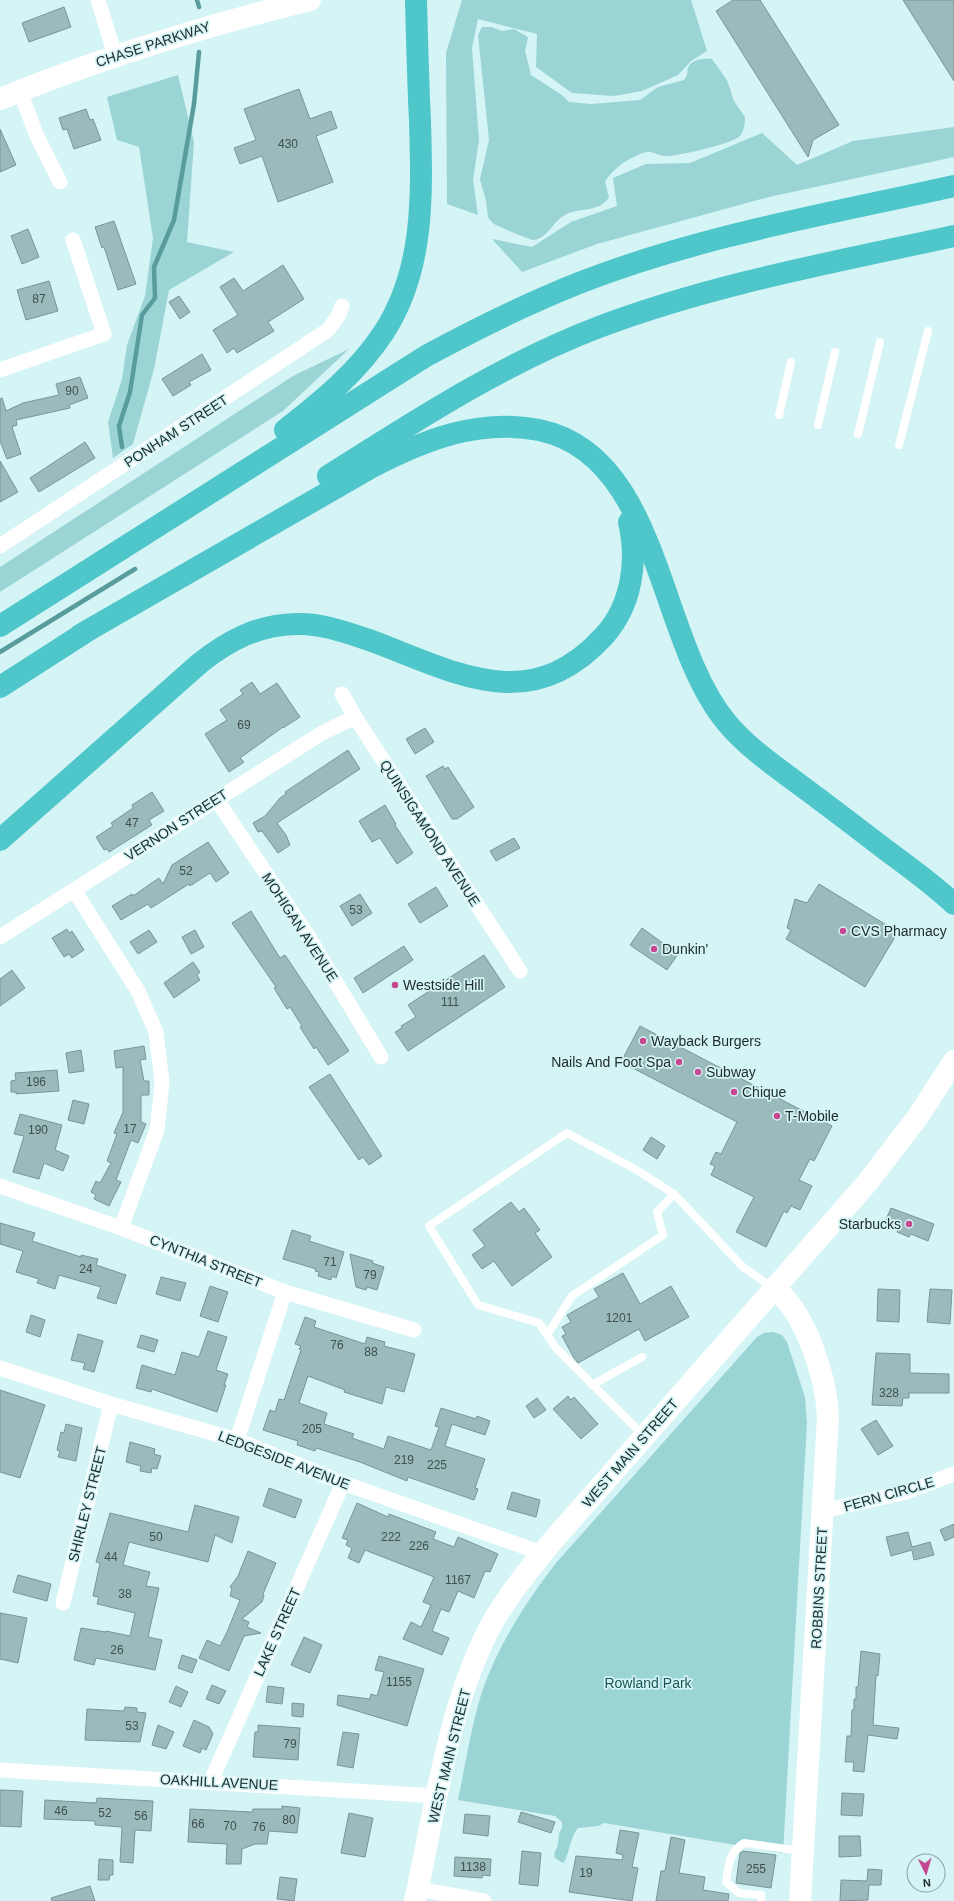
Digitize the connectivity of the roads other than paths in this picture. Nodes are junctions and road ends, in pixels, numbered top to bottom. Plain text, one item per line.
1 (98, 0) edge
2 (310, 0) edge
3 (416, 0) edge
4 (115, 55) junction
5 (20, 91) junction
6 (0, 99) edge
7 (60, 182) dead end
8 (954, 186) edge
9 (954, 236) edge
10 (73, 240) dead end
11 (342, 306) dead end
12 (928, 331) dead end
13 (880, 342) dead end
14 (835, 352) dead end
15 (791, 362) dead end
16 (0, 370) edge
17 (779, 415) dead end
18 (818, 424) dead end
19 (858, 434) dead end
20 (899, 444) dead end
21 (593, 455) junction
22 (182, 510) junction
23 (0, 546) edge
24 (0, 626) edge
25 (80, 635) junction
26 (0, 687) edge
27 (342, 694) dead end
28 (354, 717) junction
29 (216, 799) junction
30 (0, 840) edge
31 (74, 890) junction
32 (954, 904) edge
33 (0, 937) edge
34 (520, 971) dead end
35 (381, 1057) dead end
36 (954, 1061) edge
37 (0, 1186) edge
38 (674, 1194) junction
39 (121, 1228) junction
40 (774, 1288) junction
41 (285, 1292) junction
42 (414, 1330) dead end
43 (547, 1335) junction
44 (642, 1357) dead end
45 (0, 1368) edge
46 (592, 1385) junction
47 (111, 1404) junction
48 (644, 1437) junction
49 (237, 1440) junction
50 (954, 1474) edge
51 (343, 1483) junction
52 (823, 1511) junction
53 (542, 1553) junction
54 (63, 1603) dead end
55 (0, 1770) edge
56 (211, 1781) junction
57 (438, 1796) junction
58 (803, 1851) junction
59 (417, 1895) edge
60 (484, 1901) edge
61 (760, 1901) edge
62 (800, 1901) edge

1 - 4 street
2 - 4 main road, CHASE PARKWAY
3 - 22 highway
4 - 5 main road, CHASE PARKWAY
5 - 6 main road, CHASE PARKWAY
5 - 7 street
8 - 22 highway
9 - 25 highway
10 - 16 street
11 - 23 street, PONHAM STREET
12 - 20 lane
13 - 19 lane
14 - 18 lane
15 - 17 lane
21 - 25 highway
21 - 30 highway
21 - 32 highway
22 - 24 highway
25 - 26 highway
27 - 28 street, QUINSIGAMOND AVENUE
28 - 29 street, VERNON STREET
28 - 34 street, QUINSIGAMOND AVENUE
29 - 31 street, VERNON STREET
29 - 35 street, MOHIGAN AVENUE
31 - 33 street, VERNON STREET
31 - 39 street
36 - 40 main road, WEST MAIN STREET
37 - 39 street, CYNTHIA STREET
38 - 40 lane
38 - 43 lane
38 - 43 lane
39 - 41 street, CYNTHIA STREET
40 - 48 main road, WEST MAIN STREET
40 - 52 main road, ROBBINS STREET
41 - 42 street, CYNTHIA STREET
41 - 49 street
43 - 46 lane
44 - 46 lane
45 - 47 street, LEDGESIDE AVENUE
46 - 48 lane
47 - 49 street, LEDGESIDE AVENUE
47 - 54 street, SHIRLEY STREET
48 - 53 main road, WEST MAIN STREET
49 - 51 street, LEDGESIDE AVENUE
50 - 52 street, FERN CIRCLE
51 - 53 street, LEDGESIDE AVENUE
51 - 56 street, LAKE STREET
52 - 58 main road, ROBBINS STREET
53 - 57 main road, WEST MAIN STREET
55 - 56 street, OAKHILL AVENUE
56 - 57 street, OAKHILL AVENUE
57 - 59 main road, WEST MAIN STREET
58 - 61 lane
58 - 62 main road, ROBBINS STREET
59 - 60 street

